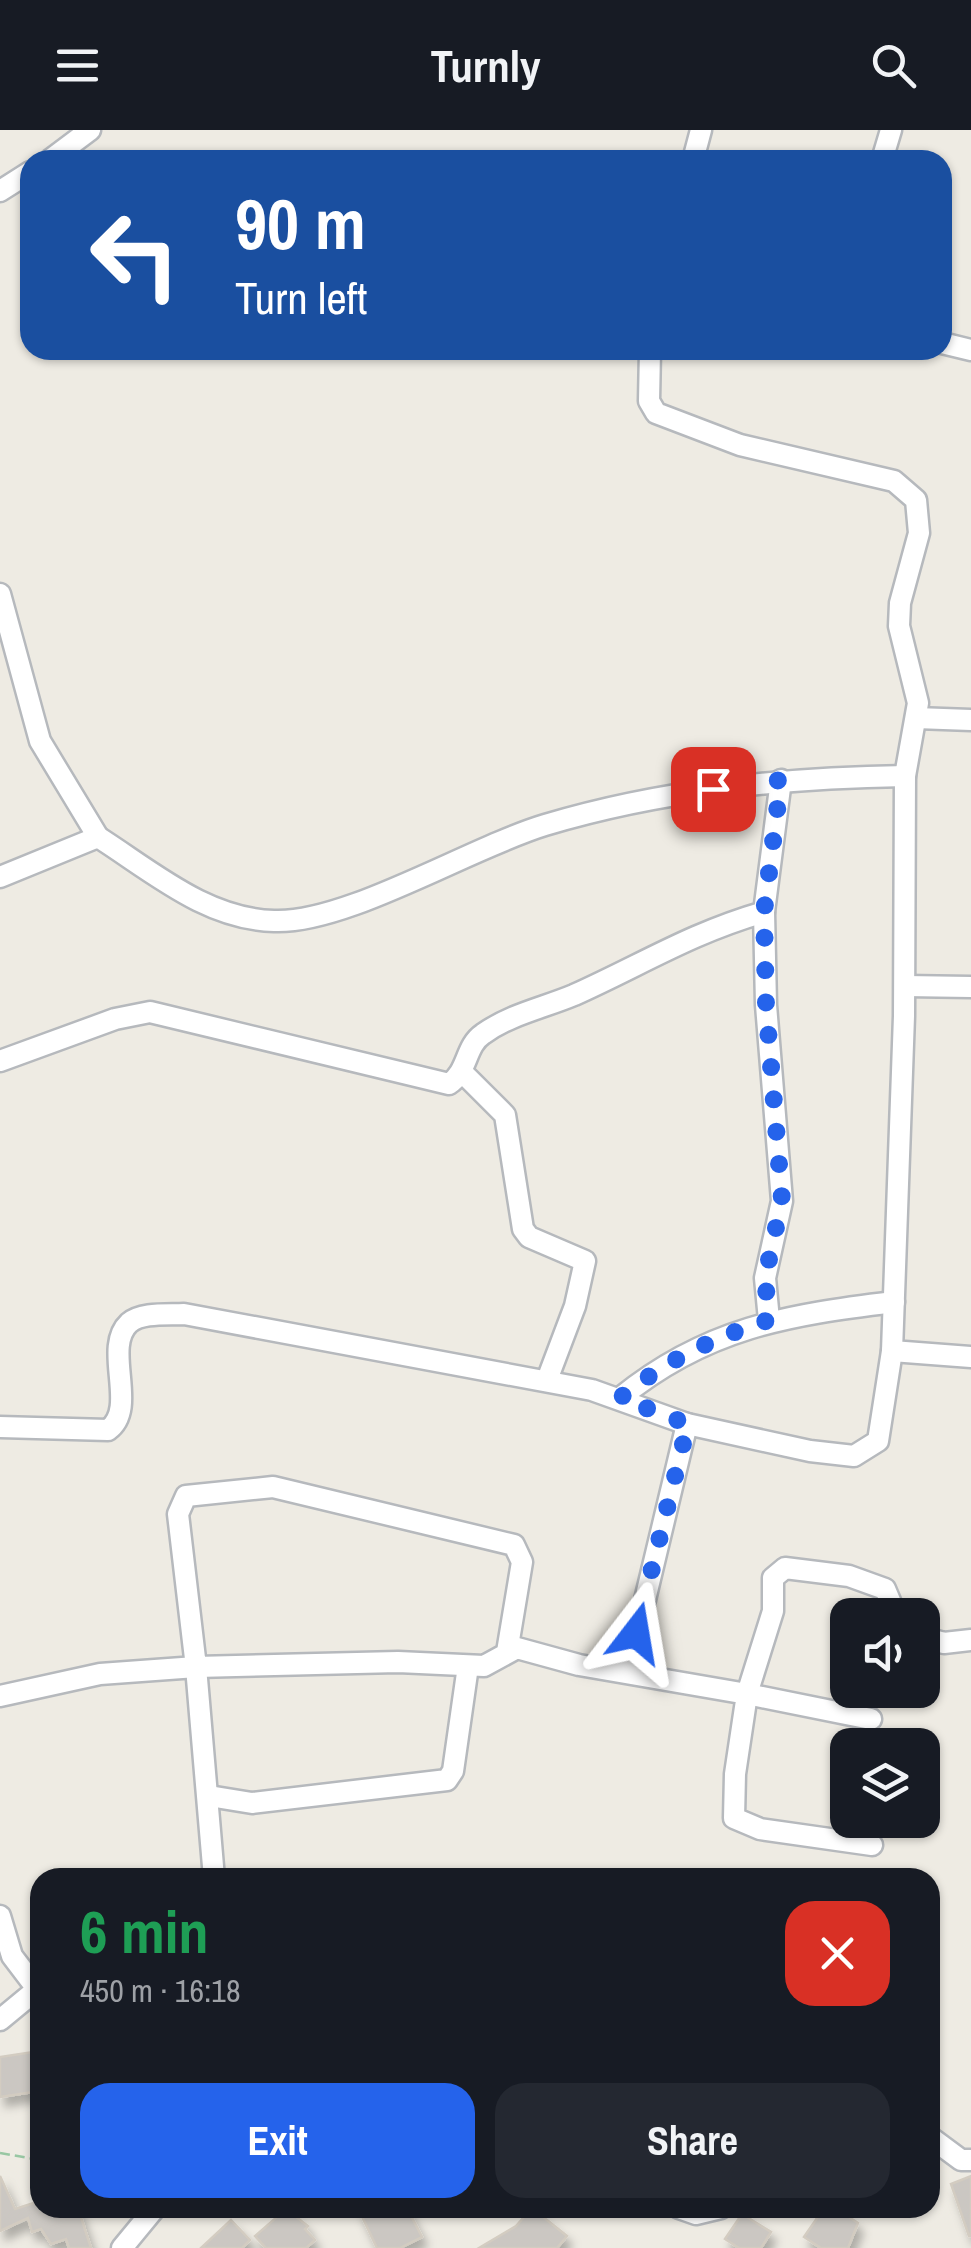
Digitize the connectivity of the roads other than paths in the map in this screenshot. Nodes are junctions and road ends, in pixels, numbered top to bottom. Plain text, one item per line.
1 (90, 130) edge
2 (63, 150) edge
3 (650, 360) edge
4 (0, 594) edge
5 (916, 718) junction
6 (971, 720) edge
7 (905, 776) junction
8 (781, 780) junction
9 (98, 837) junction
10 (0, 877) edge
11 (764, 912) junction
12 (905, 986) junction
13 (971, 987) edge
14 (0, 1061) edge
15 (462, 1072) junction
16 (894, 1302) junction
17 (769, 1320) junction
18 (892, 1350) junction
19 (971, 1357) edge
20 (547, 1380) junction
21 (620, 1398) junction
22 (688, 1424) junction
23 (0, 1427) edge
24 (887, 1598) edge
25 (971, 1640) edge
26 (940, 1642) edge
27 (507, 1652) junction
28 (468, 1666) junction
29 (196, 1668) junction
30 (628, 1671) junction
31 (747, 1694) junction
32 (0, 1696) edge
33 (871, 1720) dead end
34 (209, 1796) junction
35 (872, 1845) dead end
36 (213, 1868) edge
37 (0, 1916) edge
38 (30, 1981) edge
39 (30, 1994) edge
40 (0, 2020) edge
41 (940, 2144) edge
42 (971, 2160) edge
43 (147, 2218) edge
44 (122, 2248) edge

1 - 2 street
3 - 5 street
4 - 9 street
5 - 6 street
5 - 7 street
7 - 8 street
7 - 12 street
8 - 9 street
8 - 11 street
9 - 10 street
11 - 15 street
11 - 17 street
12 - 13 street
12 - 16 street
14 - 15 street
15 - 20 street
16 - 17 street
16 - 18 street
17 - 21 street
18 - 19 street
18 - 22 street
20 - 21 street
20 - 23 street
21 - 22 street
22 - 30 street
24 - 31 street
25 - 26 street
27 - 28 street
27 - 29 street
27 - 30 street
28 - 29 street
28 - 34 street
29 - 32 street
29 - 34 street
30 - 31 street
31 - 33 street
31 - 35 street
34 - 36 street
37 - 38 street
39 - 40 street
41 - 42 street
43 - 44 street

